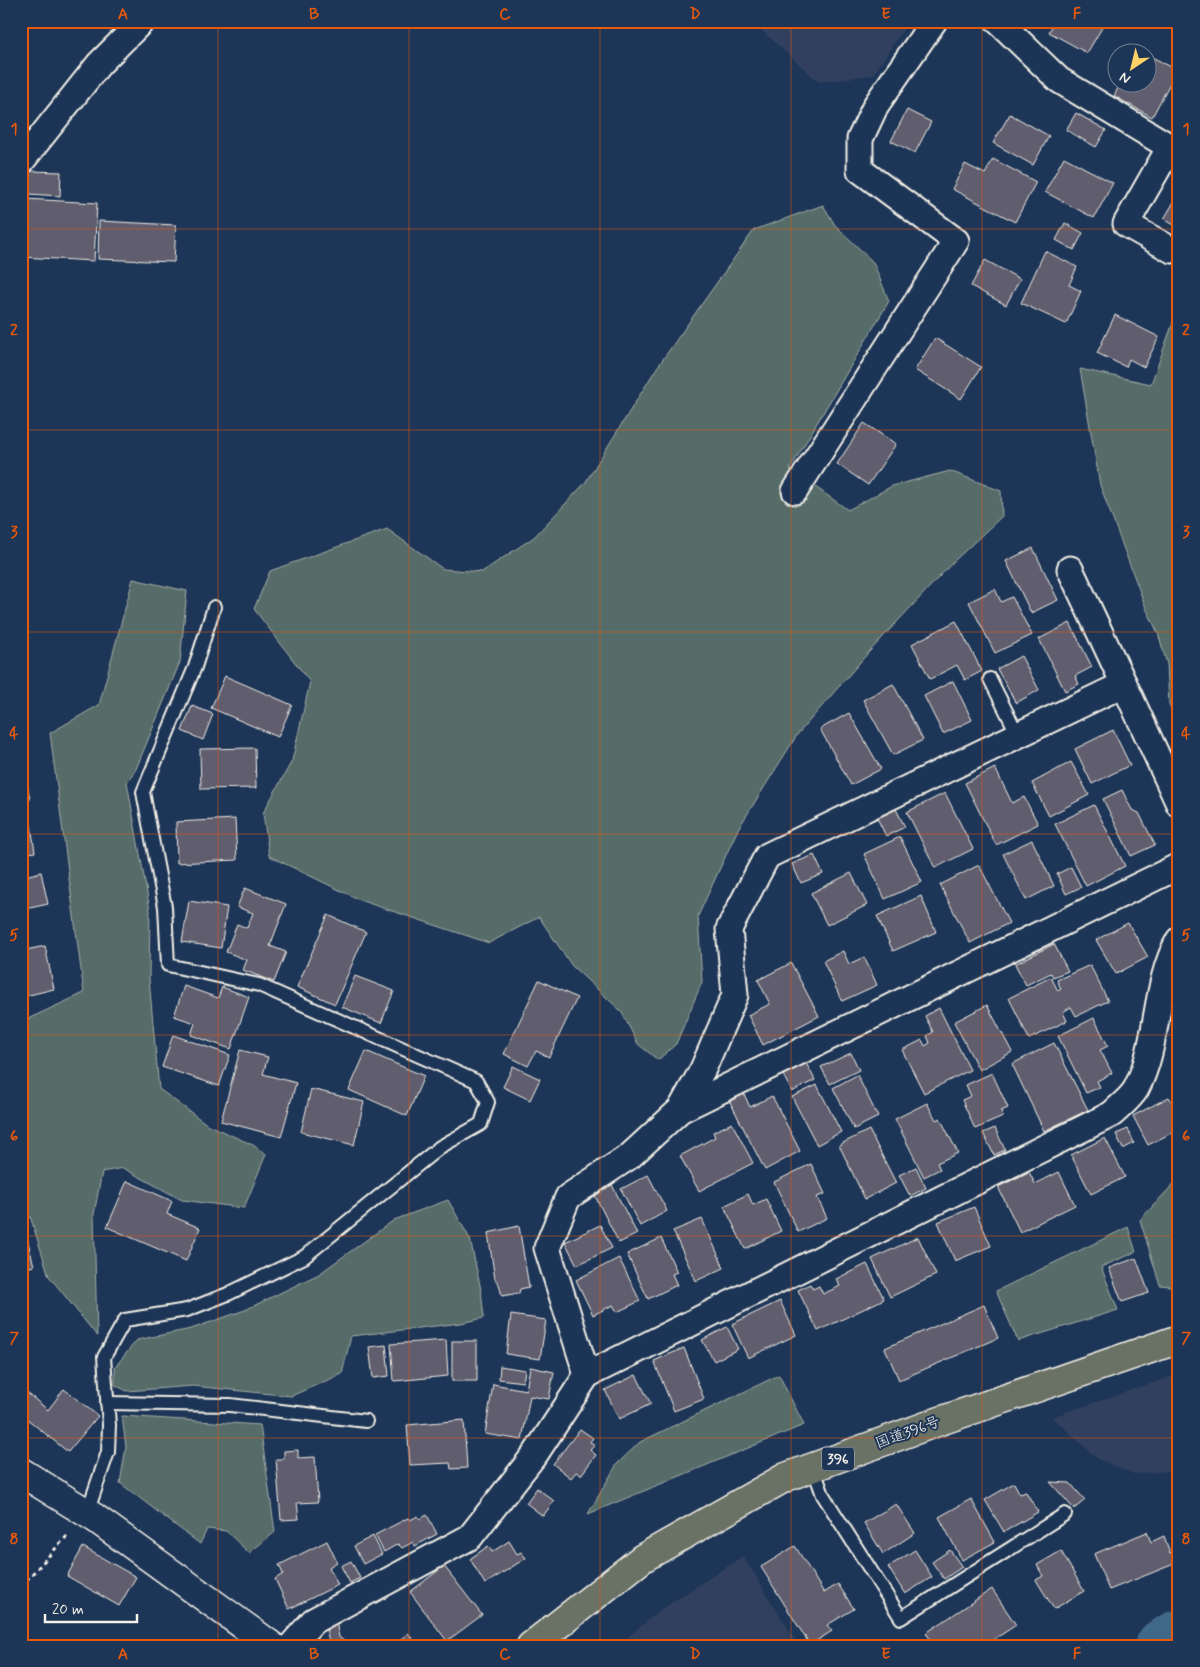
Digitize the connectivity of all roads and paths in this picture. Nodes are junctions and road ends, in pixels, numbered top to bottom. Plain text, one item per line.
1 (142, 21) edge
2 (934, 21) edge
3 (998, 21) edge
4 (21, 162) edge
5 (1172, 250) dead end
6 (795, 490) dead end
7 (1070, 569) dead end
8 (214, 607) dead end
9 (990, 679) dead end
10 (1124, 684) junction
11 (1018, 735) junction
12 (1179, 804) edge
13 (1179, 866) edge
14 (1179, 940) edge
15 (680, 1110) junction
16 (1179, 1339) edge
17 (587, 1375) junction
18 (107, 1402) junction
19 (366, 1421) dead end
20 (814, 1468) junction
21 (21, 1472) edge
22 (87, 1513) junction
23 (1065, 1514) dead end
24 (21, 1586) edge
25 (272, 1646) edge
26 (291, 1646) edge
27 (531, 1646) edge

1 - 4 street
2 - 6 street
3 - 5 street
7 - 10 street
8 - 18 lane
9 - 11 lane
10 - 11 street
10 - 12 street
11 - 15 street
13 - 15 street
14 - 17 street
15 - 17 street
16 - 20 highway, 国道396号 / 396
17 - 26 street
18 - 19 lane
18 - 22 lane
20 - 23 lane
20 - 27 highway, 国道396号 / 396
21 - 22 street
22 - 24 path
22 - 25 street

